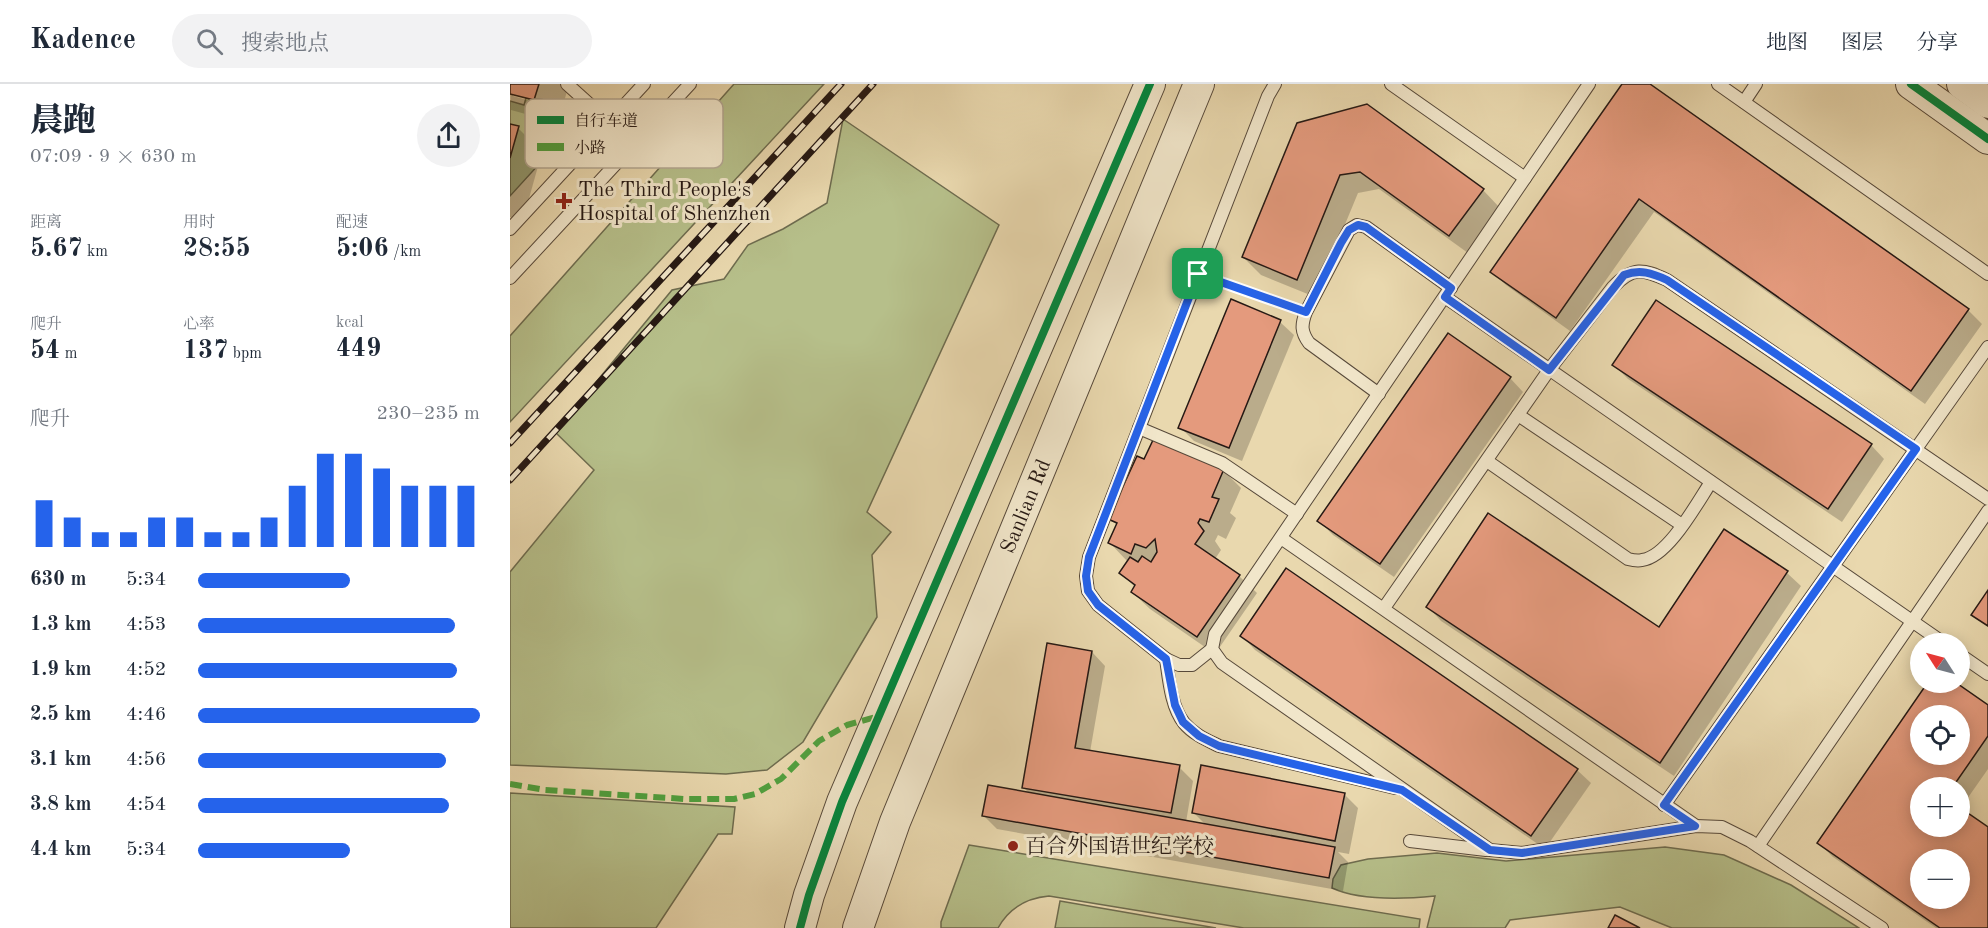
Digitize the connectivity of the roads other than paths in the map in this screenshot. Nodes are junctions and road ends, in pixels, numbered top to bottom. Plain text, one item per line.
1 (567, 84) edge
2 (644, 84) edge
3 (690, 84) edge
4 (1150, 84) edge
5 (1199, 84) edge
6 (1275, 84) edge
7 (1391, 84) edge
8 (1589, 84) edge
9 (1718, 84) edge
10 (1756, 84) edge
11 (1911, 84) edge
12 (1962, 84) edge
13 (584, 99) edge
14 (630, 99) edge
15 (676, 99) edge
16 (1744, 102) junction
17 (1988, 103) edge
18 (1988, 139) edge
19 (566, 168) edge
20 (612, 168) edge
21 (1525, 178) junction
22 (510, 229) edge
23 (1988, 274) edge
24 (510, 278) edge
25 (1448, 292) junction
26 (1988, 347) edge
27 (1549, 370) junction
28 (1379, 394) junction
29 (1518, 415) junction
30 (1139, 428) junction
31 (1916, 449) junction
32 (1487, 461) junction
33 (1711, 482) junction
34 (1988, 499) edge
35 (1988, 511) edge
36 (1297, 514) junction
37 (1682, 525) junction
38 (1281, 538) junction
39 (1833, 566) junction
40 (1384, 608) junction
41 (1912, 621) junction
42 (1929, 633) edge
43 (1212, 650) junction
44 (1166, 659) junction
45 (1970, 662) edge
46 (1988, 674) edge
47 (1402, 790) junction
48 (1664, 805) junction
49 (1695, 826) junction
50 (1410, 841) dead end
51 (1758, 846) junction
52 (1490, 850) junction
53 (800, 928) edge
54 (858, 928) edge
55 (1882, 928) edge

1 - 13 lane
2 - 14 lane
3 - 15 lane
4 - 53 street
5 - 54 street, Sanlian Rd
6 - 30 lane
7 - 21 lane
8 - 21 lane
9 - 16 lane
10 - 16 lane
11 - 18 street
12 - 17 street
16 - 23 lane
19 - 22 lane
20 - 24 lane
21 - 25 lane
25 - 27 lane
25 - 28 lane
25 - 28 lane
26 - 31 lane
27 - 29 lane
27 - 31 lane
27 - 33 lane
28 - 36 lane
29 - 32 lane
29 - 37 lane
30 - 36 lane
30 - 44 lane
31 - 34 lane
31 - 39 lane
32 - 37 lane
32 - 40 lane
33 - 37 lane
33 - 39 lane
35 - 41 lane
36 - 38 lane
38 - 40 lane
38 - 43 lane
39 - 41 lane
39 - 48 lane
40 - 48 lane
41 - 42 lane
41 - 51 lane
43 - 44 lane
43 - 47 lane
44 - 47 lane
45 - 46 lane
47 - 52 lane
48 - 49 lane
49 - 51 lane
49 - 52 lane
50 - 52 lane
51 - 55 lane

